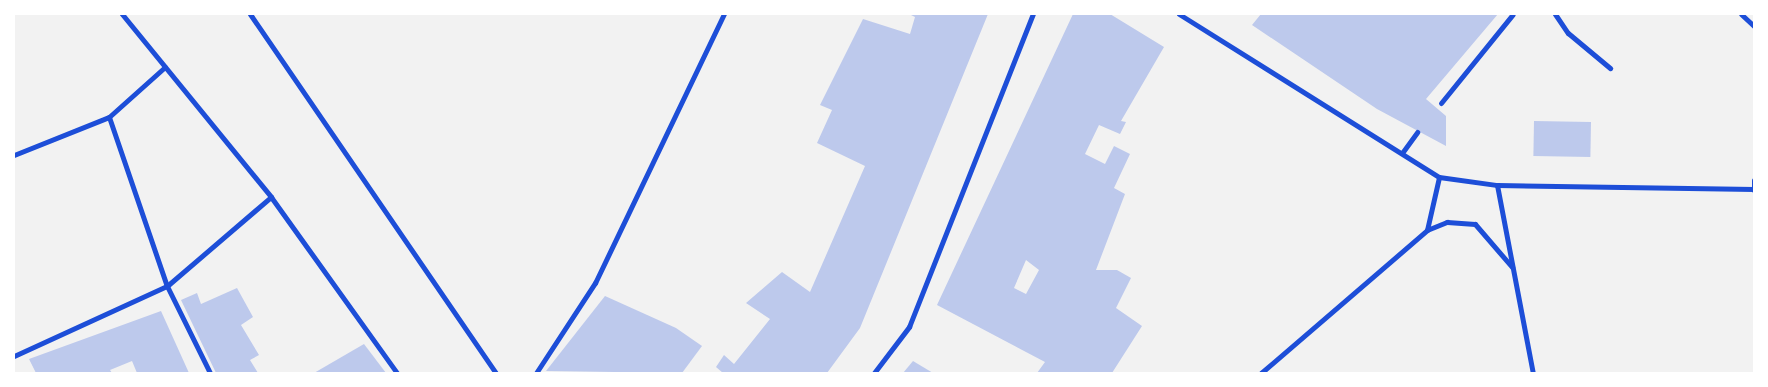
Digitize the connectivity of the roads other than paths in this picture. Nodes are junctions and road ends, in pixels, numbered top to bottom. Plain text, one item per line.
1 (122, 14) edge
2 (250, 14) edge
3 (724, 14) edge
4 (1033, 14) edge
5 (1179, 14) edge
6 (1513, 14) edge
7 (1555, 14) edge
8 (1741, 14) edge
9 (1754, 26) edge
10 (165, 67) junction
11 (1610, 68) dead end
12 (1441, 103) dead end
13 (109, 118) junction
14 (1417, 132) dead end
15 (1402, 152) junction
16 (14, 154) edge
17 (1439, 177) junction
18 (1754, 180) edge
19 (1497, 185) junction
20 (1754, 190) edge
21 (271, 197) junction
22 (1427, 230) junction
23 (1512, 268) junction
24 (167, 286) junction
25 (14, 356) edge
26 (210, 373) edge
27 (397, 373) edge
28 (496, 373) edge
29 (536, 373) edge
30 (874, 373) edge
31 (1261, 373) edge
32 (1533, 373) edge

1 - 10 street
2 - 28 street
3 - 29 street
4 - 30 street
5 - 15 street
6 - 12 street
7 - 11 street
8 - 9 street
10 - 13 street
10 - 21 street
13 - 16 street
13 - 24 street
14 - 15 street
15 - 17 street
17 - 19 street
17 - 22 street
18 - 20 street
19 - 20 street
19 - 23 street
21 - 24 street
21 - 27 street
22 - 23 street
22 - 31 street
23 - 32 street
24 - 25 street
24 - 26 street

